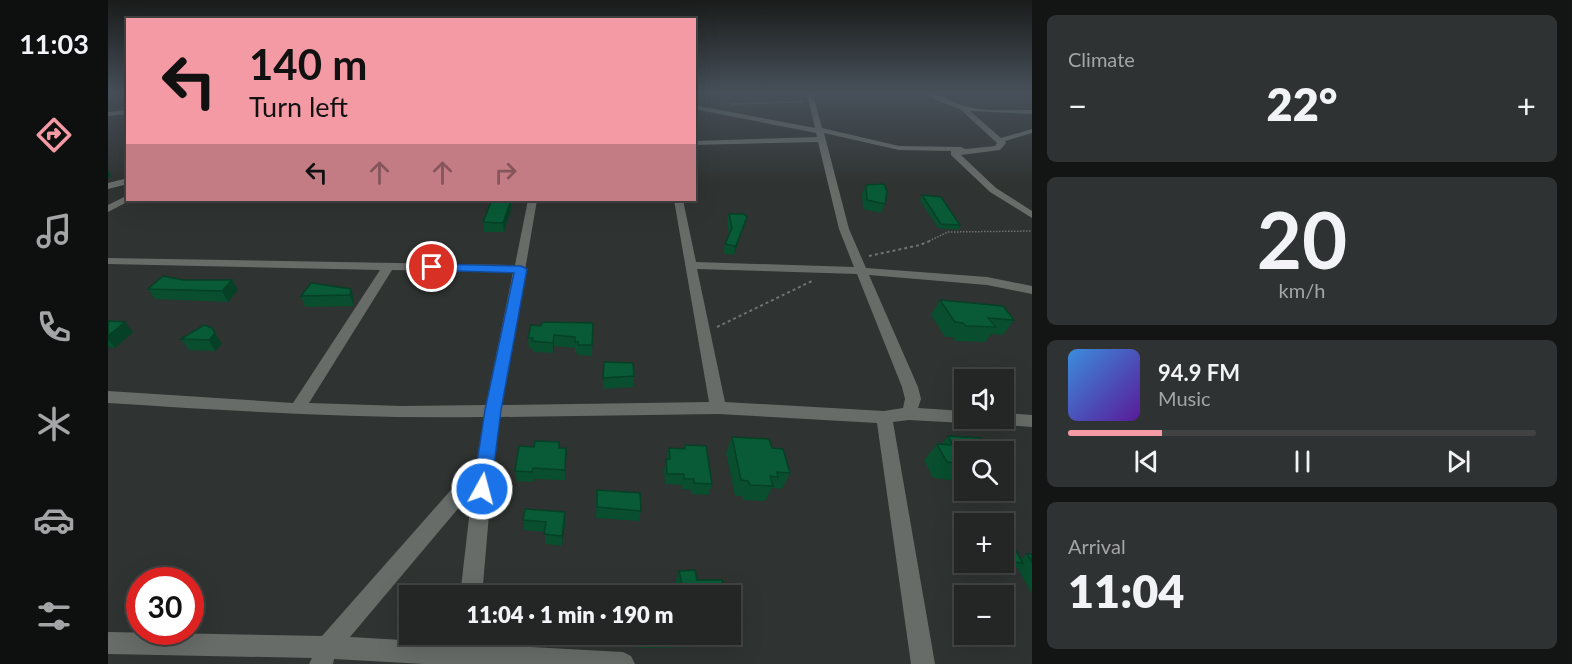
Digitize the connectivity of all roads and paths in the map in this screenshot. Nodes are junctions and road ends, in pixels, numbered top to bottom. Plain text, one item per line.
1 (771, 123) edge
2 (818, 123) edge
3 (979, 123) edge
4 (1032, 131) edge
5 (820, 133) junction
6 (1001, 140) junction
7 (696, 143) edge
8 (970, 150) junction
9 (126, 182) edge
10 (108, 186) edge
11 (126, 199) edge
12 (533, 201) edge
13 (678, 201) edge
14 (108, 209) edge
15 (1032, 215) edge
16 (1032, 231) edge
17 (108, 261) edge
18 (691, 265) junction
19 (859, 265) junction
20 (388, 267) junction
21 (521, 269) junction
22 (831, 270) junction
23 (1032, 290) edge
24 (704, 334) junction
25 (108, 397) edge
26 (718, 408) junction
27 (297, 409) junction
28 (493, 410) junction
29 (909, 414) junction
30 (954, 416) edge
31 (884, 417) junction
32 (1014, 420) edge
33 (1032, 421) edge
34 (484, 468) junction
35 (472, 585) edge
36 (108, 643) edge
37 (466, 645) edge
38 (324, 656) edge
39 (623, 664) edge
40 (923, 664) edge

1 - 5 street
2 - 5 street
3 - 6 street
4 - 6 street
5 - 7 street
5 - 8 street
5 - 19 street
6 - 8 street
8 - 15 street
9 - 10 street
11 - 14 street
12 - 21 street
13 - 18 street
16 - 19 path
17 - 20 street
18 - 22 street
18 - 24 street
19 - 22 street
19 - 23 street
19 - 29 street
20 - 21 street
20 - 27 street
21 - 28 street
22 - 24 path
24 - 26 street
25 - 27 street
26 - 28 street
26 - 31 street
27 - 28 street
28 - 34 street
29 - 30 street
29 - 31 street
31 - 40 street
32 - 33 street
34 - 35 street
34 - 38 street
36 - 38 street
37 - 38 street
37 - 39 street

